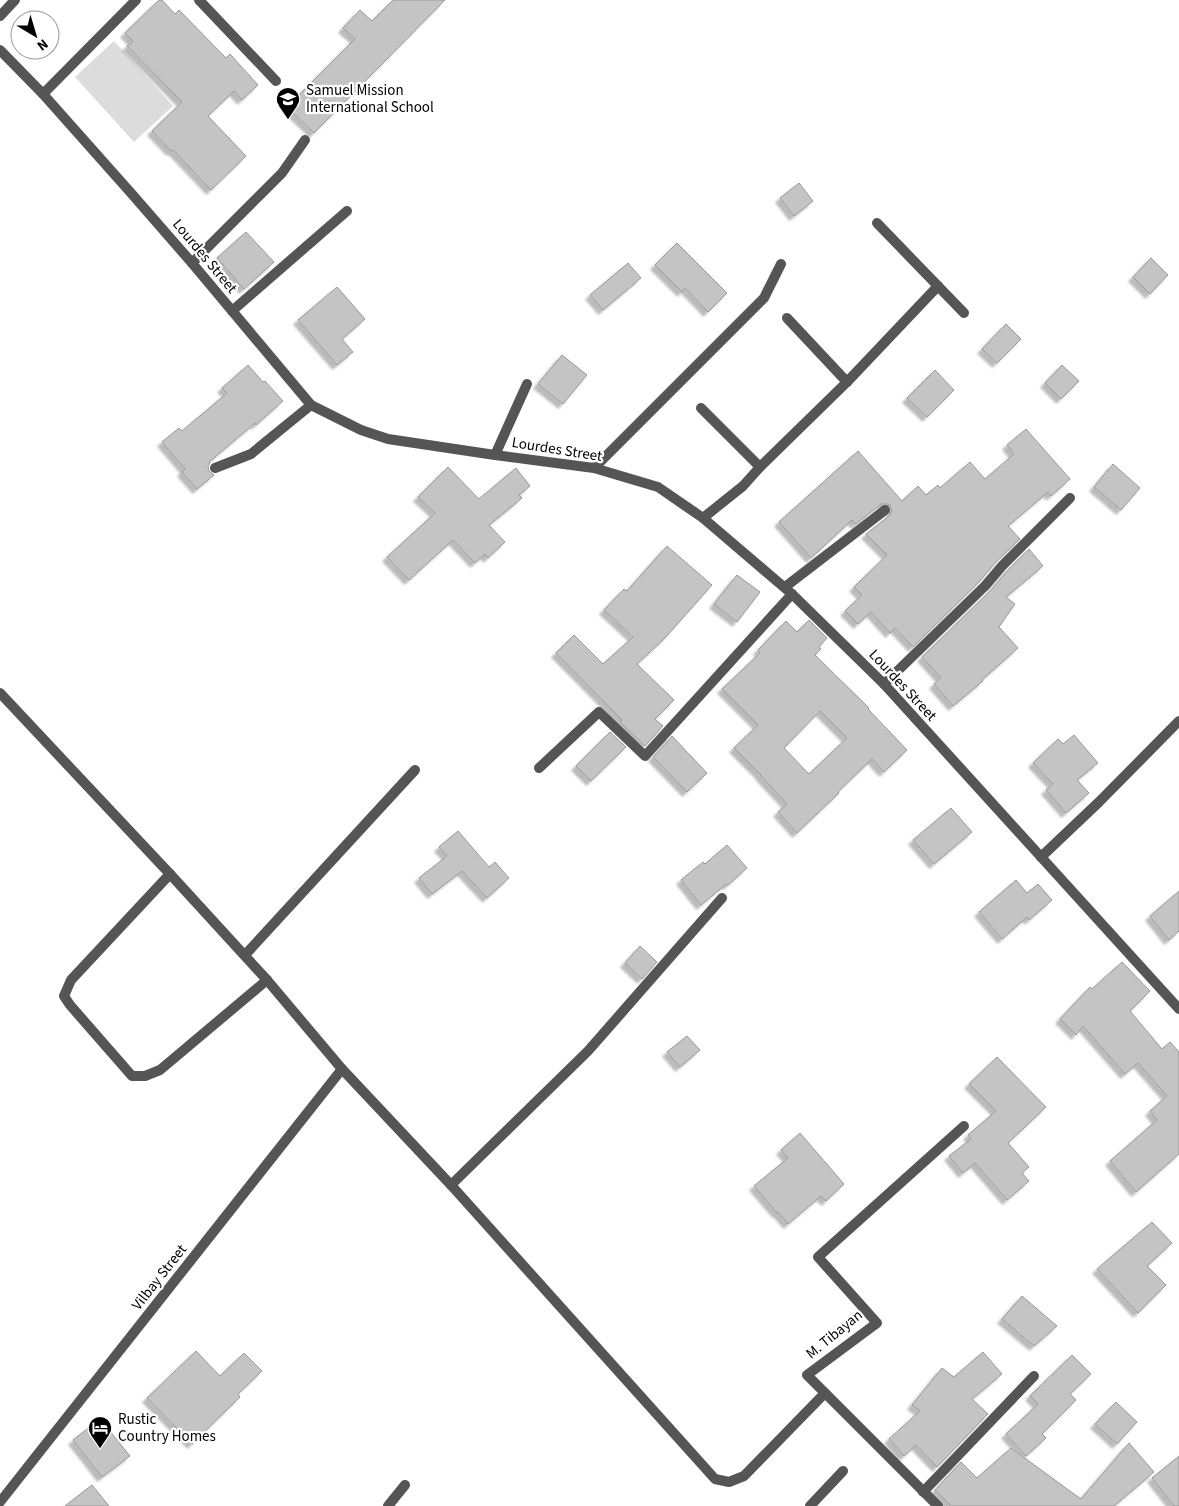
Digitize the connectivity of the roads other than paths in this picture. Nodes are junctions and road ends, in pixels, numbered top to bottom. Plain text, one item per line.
1 (14, 0) edge
2 (136, 0) edge
3 (199, 0) edge
4 (0, 16) edge
5 (0, 50) edge
6 (276, 81) dead end
7 (43, 94) junction
8 (305, 140) dead end
9 (347, 211) dead end
10 (877, 223) dead end
11 (192, 263) junction
12 (781, 264) dead end
13 (938, 286) junction
14 (232, 311) junction
15 (964, 313) dead end
16 (787, 318) dead end
17 (847, 382) junction
18 (527, 384) dead end
19 (311, 405) junction
20 (701, 408) dead end
21 (495, 455) junction
22 (760, 467) junction
23 (216, 468) dead end
24 (594, 468) junction
25 (1070, 498) dead end
26 (885, 510) dead end
27 (703, 518) junction
28 (789, 590) junction
29 (884, 684) junction
30 (0, 693) edge
31 (1179, 721) edge
32 (539, 768) dead end
33 (415, 770) dead end
34 (1041, 857) junction
35 (170, 874) junction
36 (722, 898) dead end
37 (245, 955) junction
38 (267, 980) junction
39 (1179, 1009) edge
40 (342, 1069) junction
41 (964, 1126) dead end
42 (451, 1185) junction
43 (1034, 1376) dead end
44 (825, 1394) junction
45 (843, 1471) dead end
46 (405, 1485) dead end
47 (923, 1492) junction
48 (0, 1502) edge
49 (388, 1506) edge
50 (810, 1506) edge
51 (938, 1506) edge

1 - 4 street
2 - 7 street
3 - 6 street
5 - 7 street, Lourdes Street
7 - 11 street, Lourdes Street
8 - 11 street
9 - 14 street
10 - 13 street
11 - 14 street, Lourdes Street
12 - 24 street
13 - 15 street
13 - 17 street
14 - 19 street, Lourdes Street
16 - 17 street
17 - 22 street
18 - 21 street
19 - 21 street, Lourdes Street
19 - 23 street
20 - 22 street
21 - 24 street, Lourdes Street
22 - 27 street
24 - 27 street, Lourdes Street
25 - 29 street
26 - 28 street
27 - 28 street, Lourdes Street
28 - 29 street, Lourdes Street
28 - 32 street
29 - 34 street, Lourdes Street
30 - 35 street
31 - 34 street
33 - 37 street
34 - 39 street, Lourdes Street
35 - 37 street
35 - 38 street
36 - 42 street
37 - 38 street
38 - 40 street
40 - 42 street
40 - 48 street, Vilbay Street
41 - 44 street, M. Tibayan
42 - 44 street
43 - 47 street
44 - 47 street, M. Tibayan
45 - 50 street
46 - 49 street
47 - 51 street, M. Tibayan

